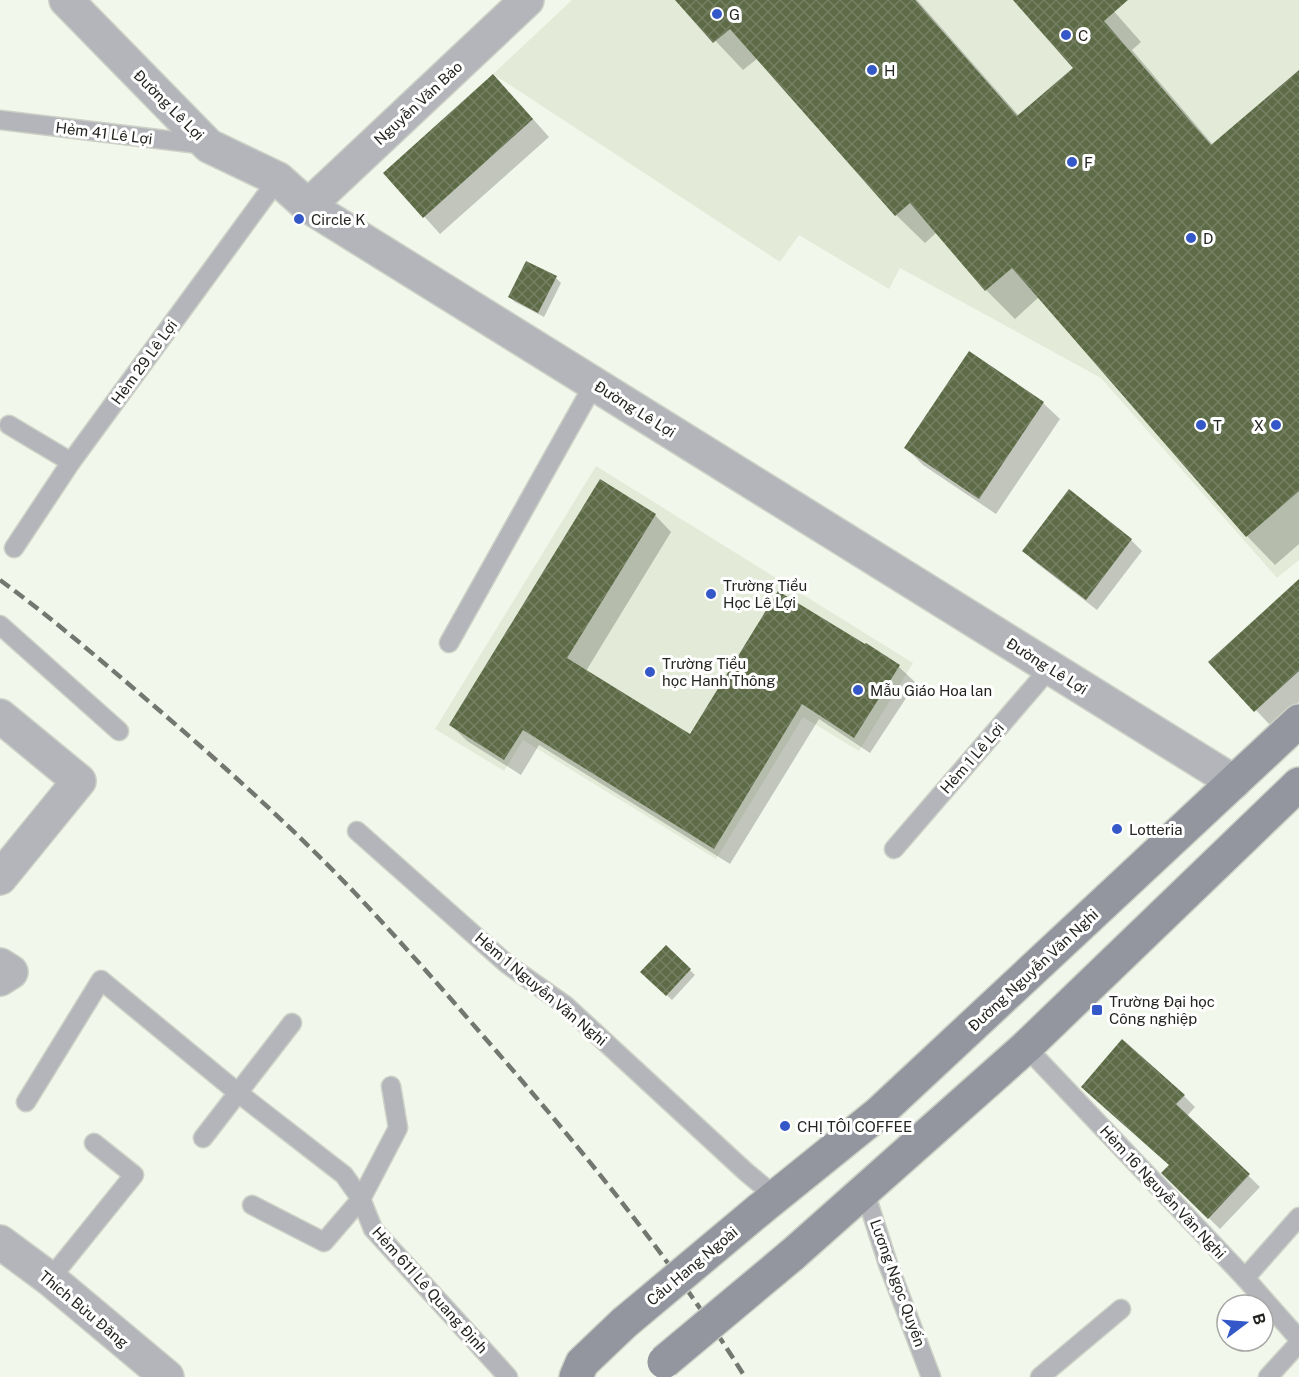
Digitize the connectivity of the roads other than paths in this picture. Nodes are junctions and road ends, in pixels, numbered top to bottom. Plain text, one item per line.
1 (527, 0) edge
2 (85, 7) edge
3 (0, 120) edge
4 (209, 146) junction
5 (278, 179) junction
6 (308, 206) junction
7 (594, 384) junction
8 (9, 425) dead end
9 (71, 462) junction
10 (14, 548) dead end
11 (0, 625) edge
12 (449, 642) dead end
13 (1050, 668) junction
14 (0, 716) edge
15 (1299, 721) edge
16 (119, 731) dead end
17 (1234, 782) junction
18 (1299, 784) edge
19 (1272, 810) junction
20 (357, 831) dead end
21 (894, 849) dead end
22 (0, 878) edge
23 (0, 965) edge
24 (0, 979) edge
25 (292, 1023) dead end
26 (1026, 1047) junction
27 (391, 1086) dead end
28 (237, 1092) junction
29 (26, 1102) dead end
30 (203, 1138) dead end
31 (94, 1143) dead end
32 (864, 1189) junction
33 (361, 1199) junction
34 (768, 1204) junction
35 (252, 1205) dead end
36 (1299, 1216) edge
37 (0, 1242) edge
38 (1245, 1278) junction
39 (50, 1279) junction
40 (1121, 1309) dead end
41 (1299, 1341) edge
42 (658, 1370) edge
43 (167, 1377) edge
44 (508, 1377) edge
45 (576, 1377) edge
46 (931, 1377) edge
47 (1040, 1377) edge
48 (1268, 1377) edge

1 - 6 street, Nguyễn Văn Bảo
2 - 4 street, Đường Lê Lợi
3 - 4 lane, Hẻm 41 Lê Lợi
4 - 5 street, Đường Lê Lợi
5 - 6 street, Đường Lê Lợi
5 - 9 lane, Hẻm 29 Lê Lợi
6 - 7 street, Đường Lê Lợi
7 - 12 lane
7 - 13 street, Đường Lê Lợi
8 - 9 lane
9 - 10 lane, Hẻm 29 Lê Lợi
11 - 16 lane
13 - 17 street, Đường Lê Lợi
13 - 21 lane, Hẻm 1 Lê Lợi
14 - 22 street
15 - 17 main road, Đường Nguyễn Văn Nghi
17 - 19 main road
17 - 34 main road, Đường Nguyễn Văn Nghi
18 - 19 main road
19 - 26 main road
20 - 34 lane, Hẻm 1 Nguyễn Văn Nghi
23 - 24 street
25 - 28 lane
26 - 32 main road
26 - 38 lane, Hẻm 16 Nguyễn Văn Nghi
27 - 33 lane
28 - 29 lane, Hẻm 611 Lê Quang Định
28 - 30 lane
28 - 33 lane, Hẻm 611 Lê Quang Định
31 - 39 lane
32 - 42 main road, bridge
32 - 46 lane, Lương Ngọc Quyến
33 - 35 lane
33 - 44 lane, Hẻm 611 Lê Quang Định
34 - 45 main road, Cầu Hang Ngoài, bridge
36 - 38 lane
37 - 39 street, Thích Bửu Đăng
38 - 41 lane, Hẻm 16 Nguyễn Văn Nghi
39 - 43 street, Thích Bửu Đăng
40 - 47 lane
41 - 48 lane

